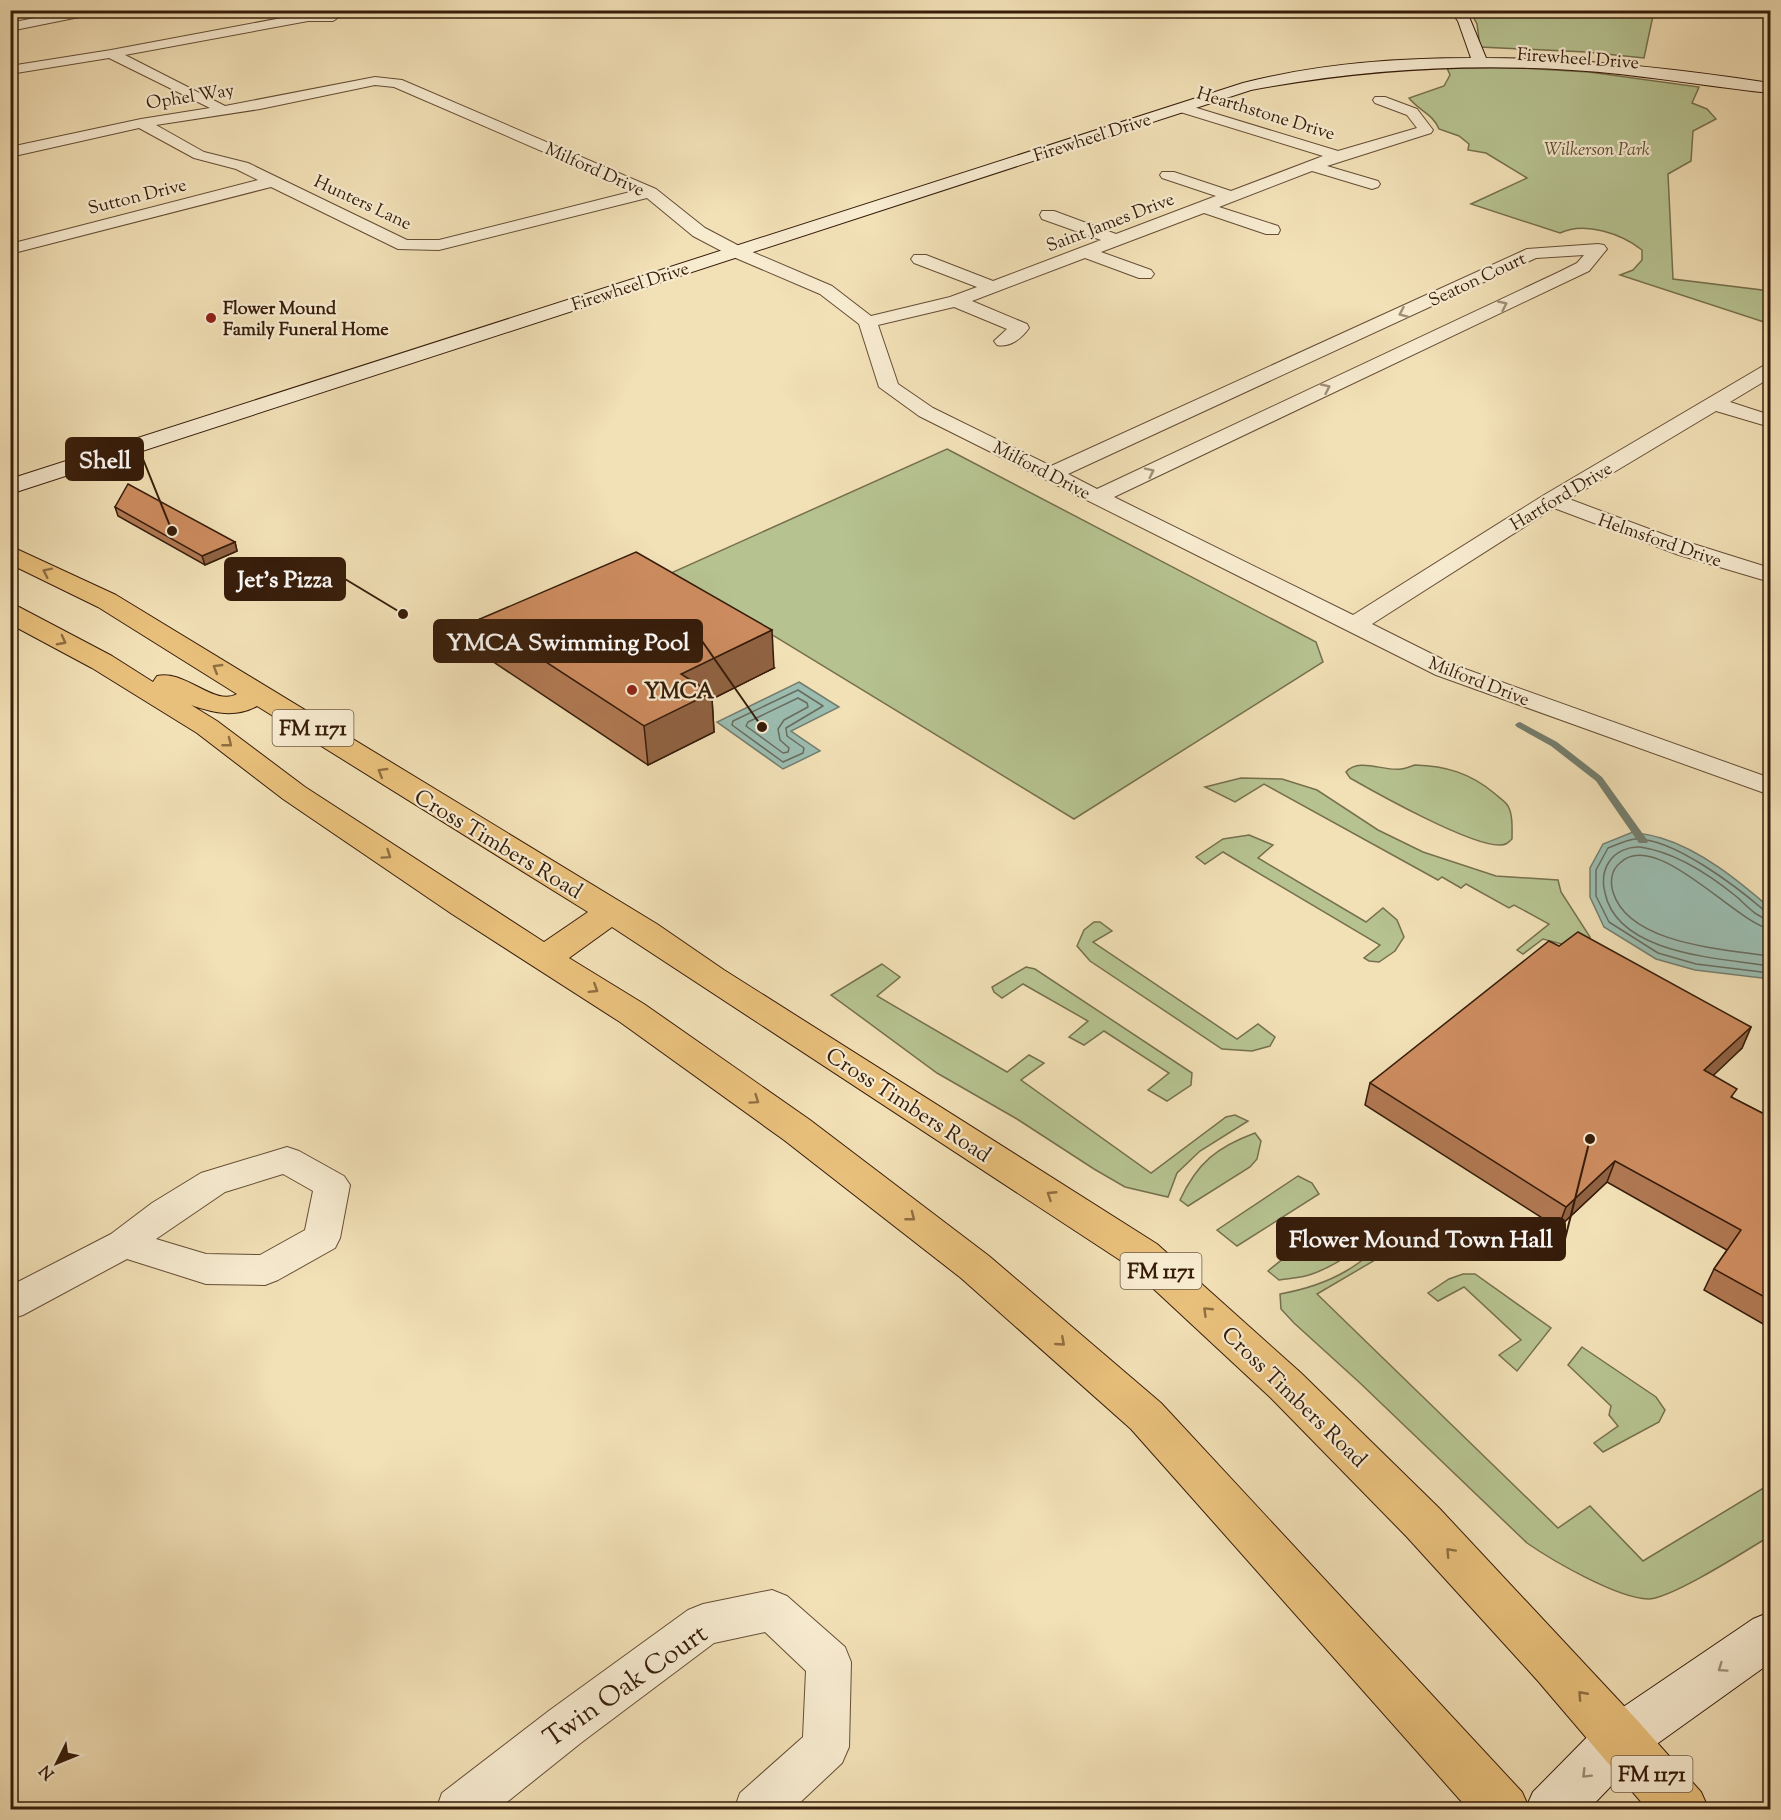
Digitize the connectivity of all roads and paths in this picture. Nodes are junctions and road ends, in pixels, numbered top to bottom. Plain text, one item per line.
1 (94, 10) edge
2 (1457, 10) edge
3 (333, 17) dead end
4 (10, 27) edge
5 (111, 54) junction
6 (1477, 56) junction
7 (10, 70) edge
8 (1770, 79) edge
9 (375, 81) joint
10 (1770, 88) edge
11 (1380, 100) dead end
12 (1182, 108) junction
13 (221, 110) junction
14 (141, 123) junction
15 (10, 152) edge
16 (1338, 156) junction
17 (1311, 166) junction
18 (1168, 176) dead end
19 (274, 181) junction
20 (1372, 184) dead end
21 (650, 192) junction
22 (1231, 196) junction
23 (1204, 207) junction
24 (1048, 215) dead end
25 (1272, 230) dead end
26 (1116, 240) junction
27 (10, 249) edge
28 (737, 252) junction
29 (1085, 252) junction
30 (920, 259) dead end
31 (1145, 274) dead end
32 (993, 287) junction
33 (956, 301) junction
34 (868, 322) junction
35 (1004, 341) dead end
36 (1333, 344) junction
37 (1381, 362) junction
38 (1770, 370) edge
39 (1714, 404) junction
40 (1770, 421) edge
41 (1052, 474) junction
42 (10, 487) edge
43 (1097, 497) junction
44 (1552, 500) junction
45 (10, 554) edge
46 (1770, 575) edge
47 (10, 613) edge
48 (1353, 625) junction
49 (102, 662) junction
50 (255, 691) junction
51 (1770, 787) edge
52 (611, 912) junction
53 (545, 958) junction
54 (124, 1244) junction
55 (10, 1304) edge
56 (1770, 1635) edge
57 (1622, 1738) junction
58 (459, 1809) edge
59 (757, 1809) edge
60 (1504, 1809) edge
61 (1551, 1809) edge
62 (1683, 1809) edge

1 - 4 street
2 - 6 street
3 - 5 street
5 - 7 street
5 - 13 street
6 - 8 street, Firewheel Drive
6 - 10 street, Firewheel Drive
6 - 12 street, Firewheel Drive
9 - 13 street, Ophel Way
9 - 21 street, Milford Drive
11 - 16 street, Saint James Drive
12 - 16 street, Hearthstone Drive
12 - 28 street, Firewheel Drive
13 - 14 street, Ophel Way
14 - 15 street, Ophel Way
14 - 19 street, Hunters Lane
16 - 17 street, Saint James Drive
17 - 20 street
17 - 22 street, Saint James Drive
18 - 22 street
19 - 21 street, Hunters Lane
19 - 27 street, Sutton Drive
21 - 28 street, Milford Drive
22 - 23 street, Saint James Drive
23 - 25 street
23 - 26 street, Saint James Drive
24 - 26 street
26 - 29 street, Saint James Drive
28 - 34 street, Milford Drive
28 - 42 street, Firewheel Drive
29 - 31 street
29 - 32 street, Saint James Drive
30 - 32 street
32 - 33 street, Saint James Drive
33 - 34 street, Saint James Drive
33 - 35 street
34 - 41 street, Milford Drive
36 - 37 street
37 -> 36 street, Seaton Court
36 - 41 street, Seaton Court
43 -> 37 street, Seaton Court
38 - 39 street, Hartford Drive
39 - 40 street
39 - 44 street, Hartford Drive
41 - 43 street, Milford Drive
43 - 48 street, Milford Drive
44 - 46 street, Helmsford Drive
44 - 48 street, Hartford Drive
50 -> 45 main road, Cross Timbers Road / FM 1171
47 -> 49 main road, FM 1171
48 - 51 street, Milford Drive
49 - 50 main road
49 -> 53 main road, FM 1171
52 -> 50 main road, Cross Timbers Road / FM 1171
52 - 53 main road
57 -> 52 main road, Cross Timbers Road / FM 1171
53 -> 60 main road, FM 1171
54 - 54 street
54 - 55 street
56 -> 57 street
57 -> 61 street
57 - 62 main road, Cross Timbers Road / FM 1171
58 - 59 street, Twin Oak Court

